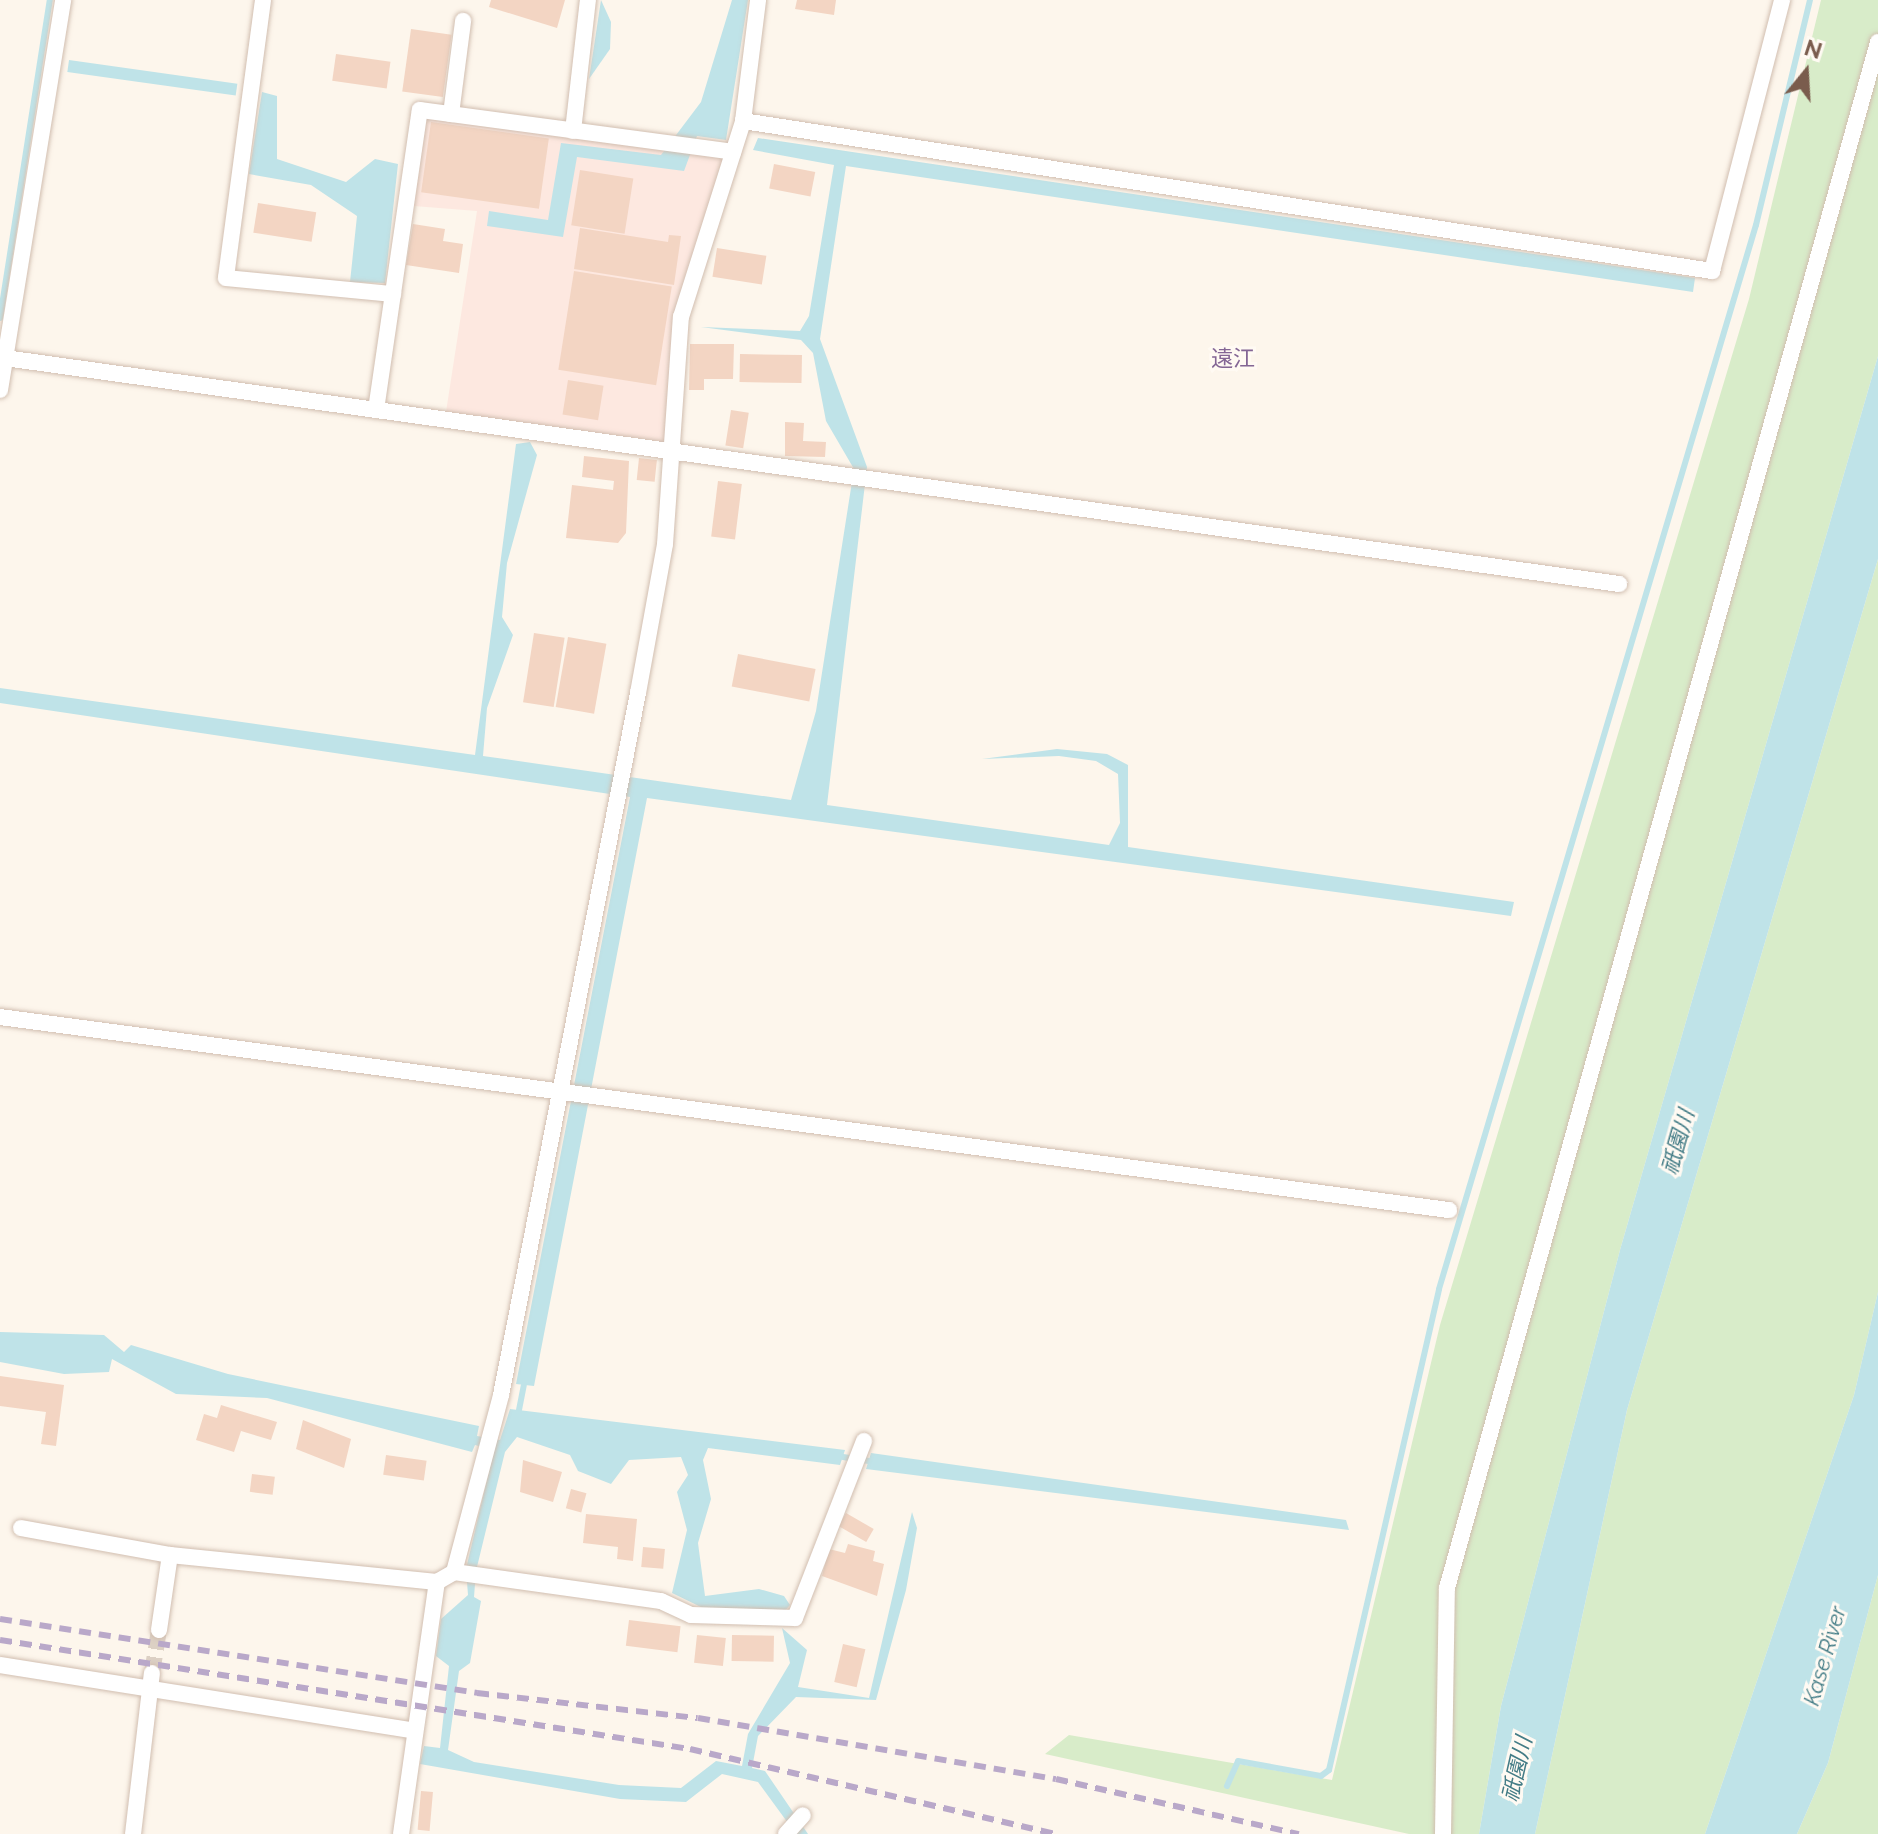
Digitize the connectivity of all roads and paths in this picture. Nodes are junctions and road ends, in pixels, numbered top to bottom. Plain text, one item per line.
1 (63, 0) edge
2 (263, 0) edge
3 (588, 0) edge
4 (758, 0) edge
5 (1782, 0) edge
6 (463, 21) dead end
7 (1878, 42) edge
8 (451, 114) junction
9 (743, 121) junction
10 (573, 131) junction
11 (733, 152) junction
12 (393, 294) junction
13 (5, 358) junction
14 (0, 390) edge
15 (376, 410) junction
16 (675, 452) junction
17 (1619, 584) dead end
18 (0, 1017) edge
19 (564, 1089) junction
20 (1449, 1210) dead end
21 (859, 1453) dead end
22 (21, 1528) dead end
23 (170, 1555) junction
24 (459, 1574) junction
25 (437, 1582) junction
26 (159, 1630) tunnel mouth
27 (0, 1665) edge
28 (152, 1673) tunnel mouth
29 (149, 1694) junction
30 (411, 1730) junction
31 (803, 1815) dead end
32 (786, 1832) edge
33 (133, 1834) edge
34 (401, 1834) edge
35 (1443, 1834) edge

1 - 13 street
2 - 12 street
3 - 10 street
4 - 9 street
5 - 9 street
6 - 8 street
7 - 35 street
8 - 10 street
8 - 12 street
9 - 11 street
10 - 11 street
11 - 16 street
12 - 15 street
13 - 14 street
13 - 15 street
15 - 16 street
16 - 17 street
16 - 19 street
18 - 19 street
19 - 20 street
19 - 24 street
21 - 24 street
22 - 23 street
23 - 25 street
23 - 26 street
24 - 25 street
25 - 30 street
27 - 29 street
28 - 29 street
29 - 30 street
29 - 33 street
30 - 34 street
31 - 32 street

